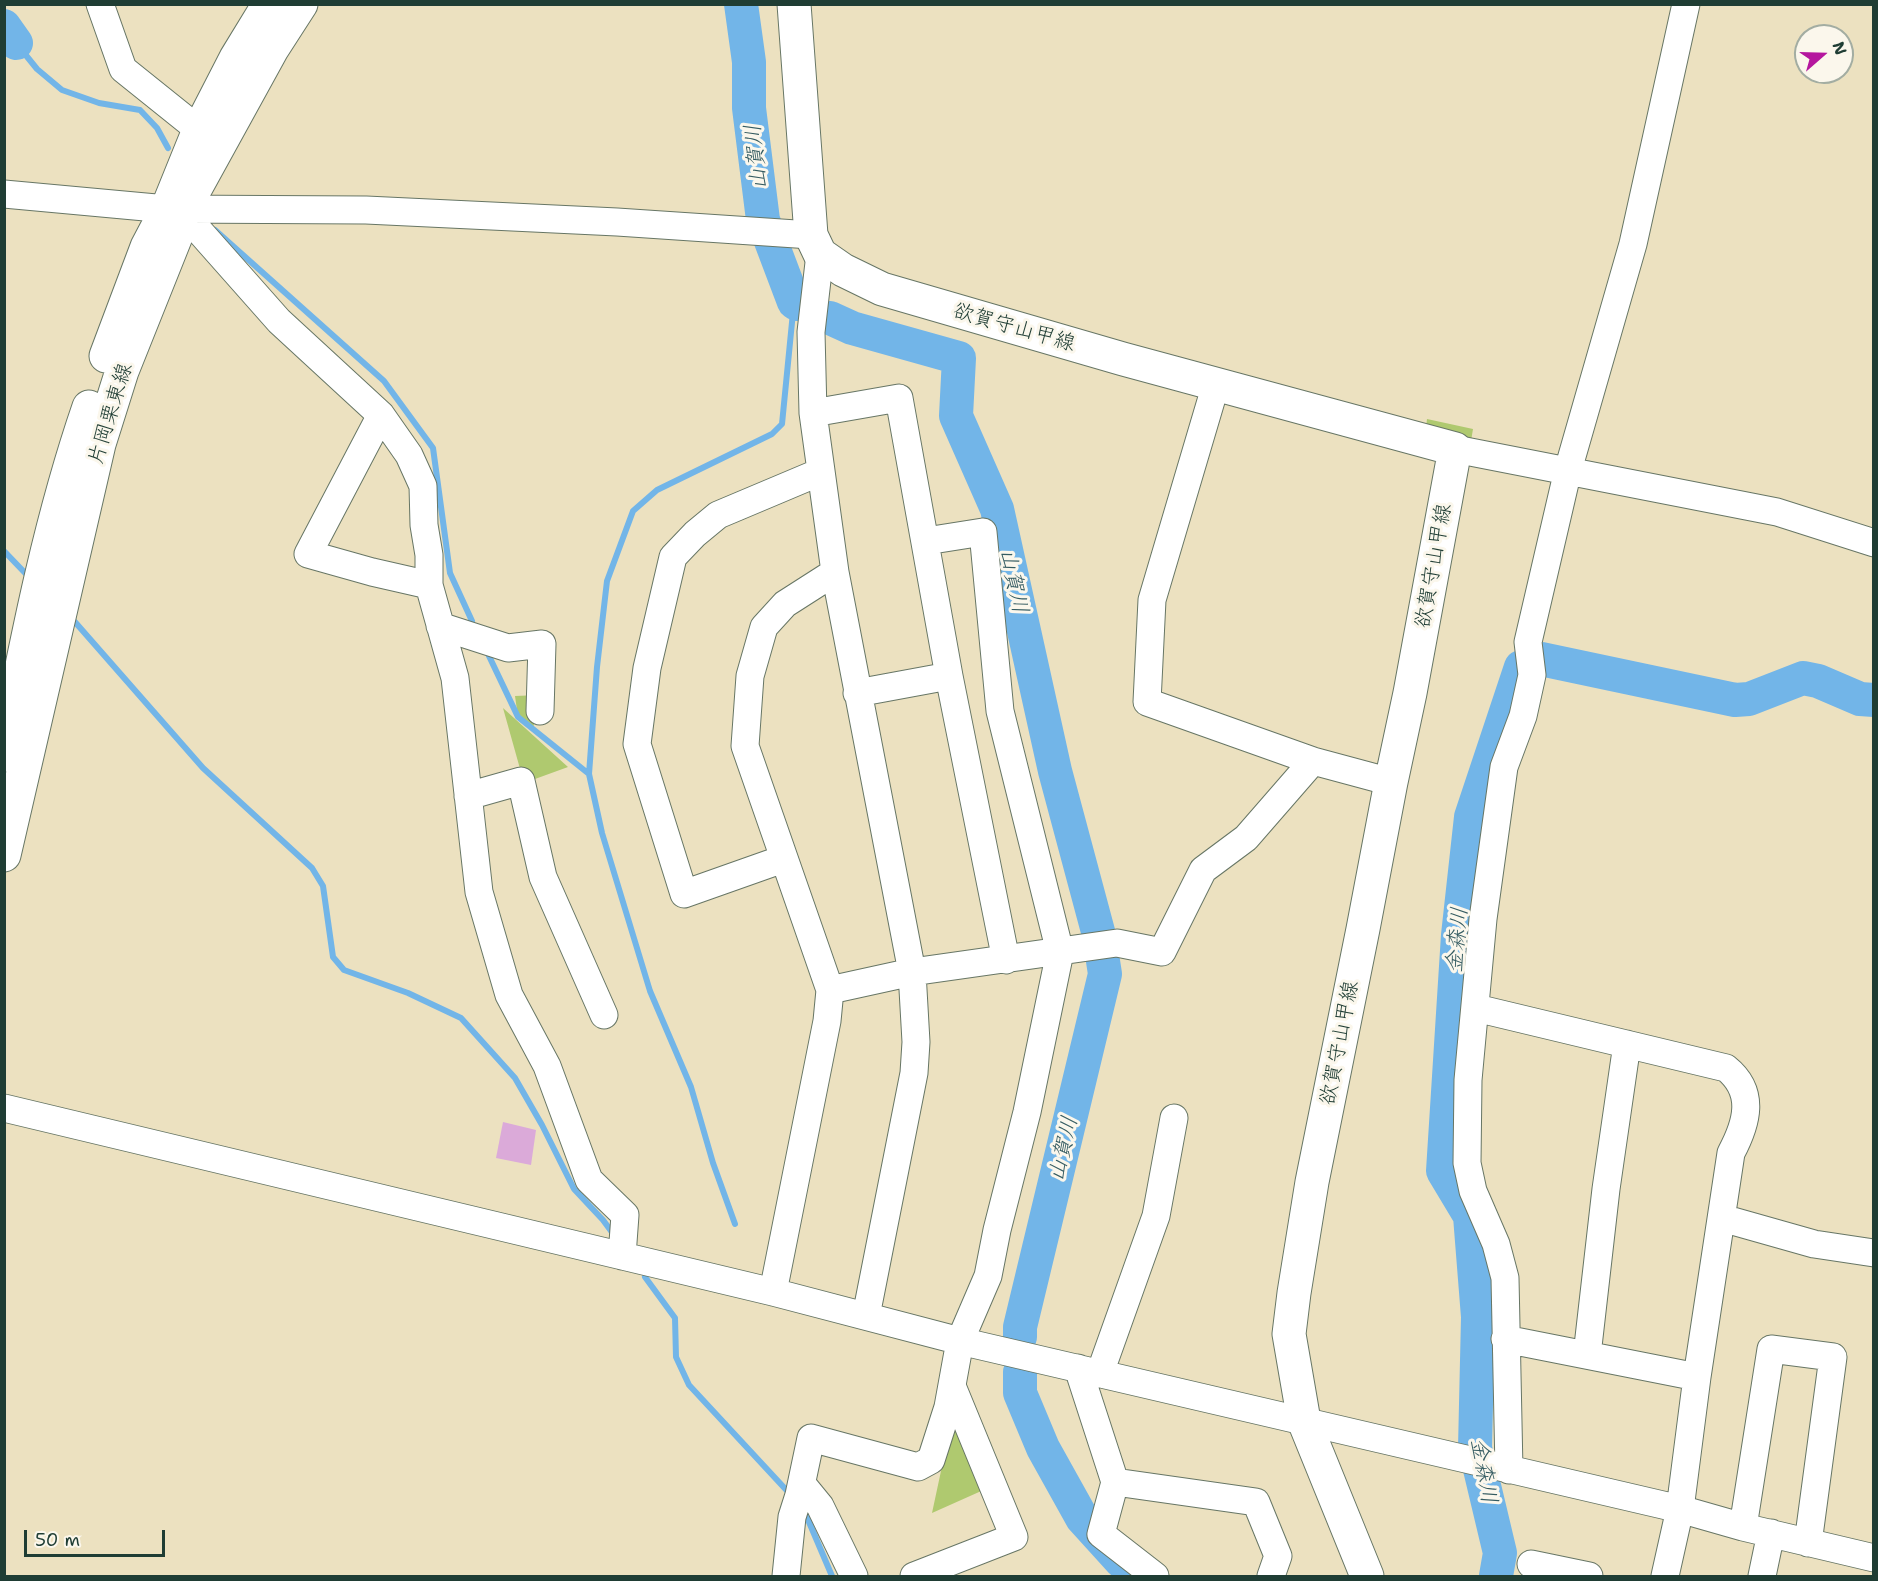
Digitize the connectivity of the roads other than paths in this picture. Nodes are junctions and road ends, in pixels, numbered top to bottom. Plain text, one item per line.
1 (100, 4) edge
2 (269, 4) edge
3 (301, 4) edge
4 (794, 4) edge
5 (1686, 4) edge
6 (199, 130) junction
7 (4, 194) edge
8 (175, 209) junction
9 (816, 244) junction
10 (1216, 384) junction
11 (813, 413) junction
12 (381, 415) junction
13 (1455, 449) junction
14 (1568, 470) junction
15 (820, 472) junction
16 (926, 541) junction
17 (1874, 543) edge
18 (835, 572) junction
19 (429, 585) junction
20 (441, 626) junction
21 (13, 669) edge
22 (949, 676) junction
23 (857, 693) junction
24 (540, 711) dead end
25 (4, 755) edge
26 (1313, 761) junction
27 (1390, 782) junction
28 (468, 796) junction
29 (4, 855) edge
30 (783, 859) junction
31 (1060, 952) junction
32 (1006, 960) junction
33 (912, 972) junction
34 (830, 990) junction
35 (1476, 1008) junction
36 (604, 1015) dead end
37 (1627, 1044) junction
38 (4, 1108) edge
39 (1174, 1118) dead end
40 (1722, 1218) junction
41 (1874, 1253) edge
42 (622, 1256) junction
43 (773, 1292) junction
44 (866, 1316) junction
45 (1505, 1339) junction
46 (960, 1341) junction
47 (1587, 1355) junction
48 (1089, 1371) junction
49 (1697, 1377) junction
50 (952, 1386) junction
51 (1304, 1421) junction
52 (1509, 1470) junction
53 (1115, 1482) junction
54 (797, 1499) junction
55 (1680, 1509) junction
56 (1743, 1527) junction
57 (1771, 1533) junction
58 (1808, 1543) junction
59 (1874, 1558) edge
60 (1531, 1564) dead end
61 (786, 1576) edge
62 (854, 1576) edge
63 (914, 1576) edge
64 (1155, 1576) edge
65 (1271, 1576) edge
66 (1367, 1576) edge
67 (1590, 1576) edge
68 (1665, 1576) edge
69 (1762, 1576) edge

1 - 6 street
2 - 6 main road, 片岡栗東線
3 - 8 main road, 片岡栗東線
4 - 9 main road
5 - 14 street
6 - 8 main road, 片岡栗東線
7 - 8 street
8 - 9 street
8 - 12 street
8 - 21 main road, 片岡栗東線
8 - 29 main road, 片岡栗東線
9 - 10 main road, 欲賀守山甲線
9 - 11 street
10 - 13 main road, 欲賀守山甲線
10 - 26 street
11 - 15 street
11 - 16 street
12 - 19 street
12 - 19 street
13 - 14 street
13 - 27 main road, 欲賀守山甲線
14 - 17 street
14 - 35 street
15 - 18 street
15 - 30 street
16 - 22 street
16 - 31 street
18 - 23 street
18 - 30 street
19 - 20 street
20 - 24 street
20 - 28 street
21 - 25 main road, 片岡栗東線
22 - 23 street
22 - 32 street
23 - 33 street
26 - 27 street
26 - 31 street
27 - 51 main road, 欲賀守山甲線
28 - 36 street
28 - 42 street
30 - 34 street
31 - 32 street
31 - 46 street
32 - 33 street
33 - 34 street
33 - 44 street
34 - 43 street
35 - 37 street
35 - 45 street
37 - 40 street
37 - 47 street
38 - 42 street
39 - 48 street
40 - 41 street
40 - 49 street
42 - 43 street
43 - 44 street
44 - 46 street
45 - 47 street
45 - 52 street
46 - 48 street
46 - 50 street
47 - 49 street
48 - 51 street
48 - 53 street
49 - 55 street
50 - 54 street
50 - 63 street
51 - 52 street
51 - 66 main road, 欲賀守山甲線
52 - 55 street
53 - 64 street
53 - 65 street
54 - 61 street
54 - 62 street
55 - 56 street
55 - 68 street
56 - 57 street
56 - 58 street
57 - 58 street
57 - 69 street
58 - 59 street
60 - 67 street

